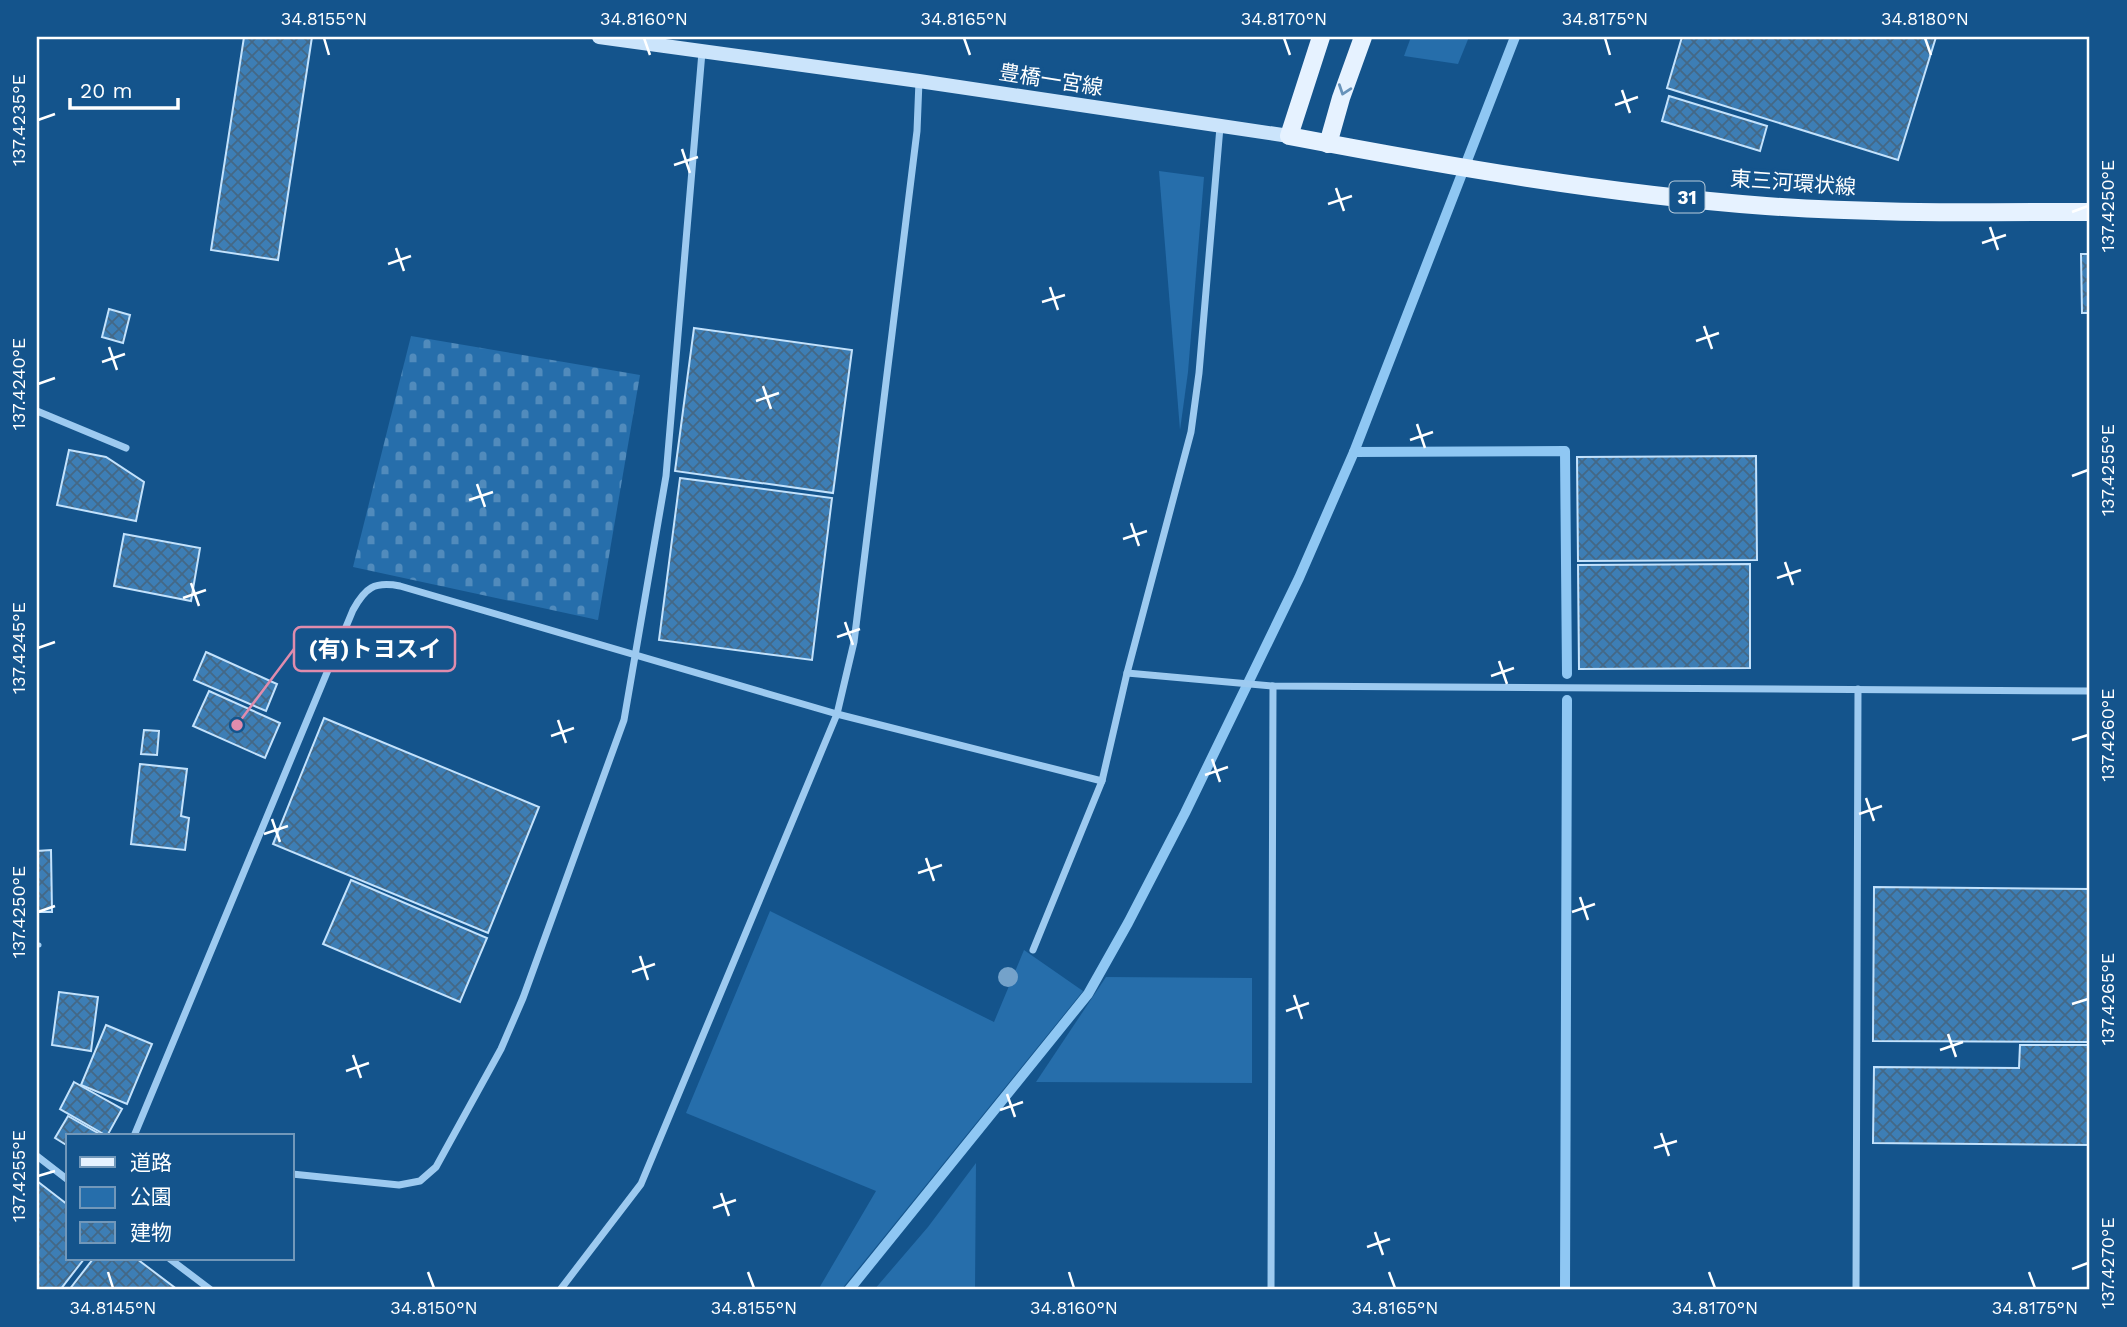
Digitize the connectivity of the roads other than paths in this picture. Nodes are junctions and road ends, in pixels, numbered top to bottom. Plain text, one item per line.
1 (599, 37) edge
2 (1321, 37) edge
3 (1363, 37) edge
4 (702, 52) junction
5 (919, 81) junction
6 (1220, 127) junction
7 (1289, 136) junction
8 (1328, 144) junction
9 (2090, 212) edge
10 (37, 411) edge
11 (126, 448) dead end
12 (634, 656) junction
13 (1127, 673) junction
14 (1273, 686) junction
15 (1858, 689) junction
16 (2090, 691) edge
17 (837, 714) junction
18 (1102, 781) junction
19 (1033, 950) dead end
20 (135, 1134) edge
21 (37, 1156) edge
22 (294, 1174) edge
23 (66, 1178) edge
24 (171, 1260) edge
25 (211, 1290) edge
26 (560, 1290) edge
27 (1270, 1290) edge
28 (1856, 1290) edge

1 - 4 main road, 豊橋一宮線
2 - 7 main road
3 -> 8 main road
4 - 5 main road, 豊橋一宮線
4 - 12 street
5 - 6 main road, 豊橋一宮線
5 - 17 street
6 - 7 main road, 豊橋一宮線
6 - 13 street
7 - 8 main road, 東三河環状線 / 31
8 - 9 main road, 東三河環状線 / 31
10 - 11 street
12 - 17 street
12 - 20 street
12 - 22 street
13 - 14 street
13 - 18 street
14 - 15 street
14 - 27 street
15 - 16 street
15 - 28 street
17 - 18 street
17 - 26 street
18 - 19 street
21 - 23 street
24 - 25 street

